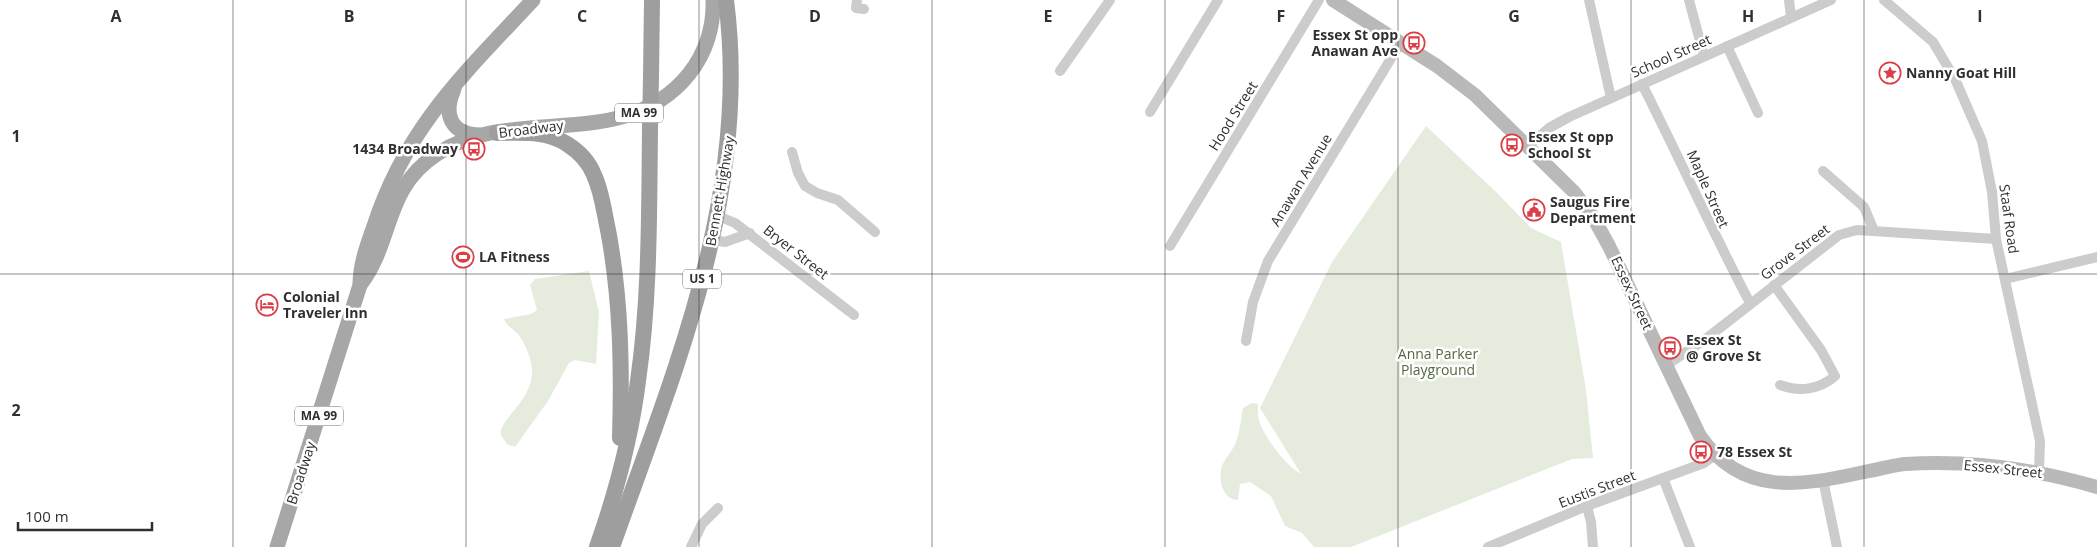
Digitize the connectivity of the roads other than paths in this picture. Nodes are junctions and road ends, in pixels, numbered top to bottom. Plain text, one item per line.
1 (533, 0) edge
2 (652, 0) edge
3 (714, 0) edge
4 (726, 0) edge
5 (1110, 0) edge
6 (1218, 0) edge
7 (1319, 0) edge
8 (1334, 0) edge
9 (1589, 0) edge
10 (1690, 0) edge
11 (1789, 0) edge
12 (1831, 0) edge
13 (1884, 0) edge
14 (1791, 17) junction
15 (1401, 42) junction
16 (1727, 46) junction
17 (1704, 56) junction
18 (1060, 72) dead end
19 (458, 80) junction
20 (1642, 84) junction
21 (1611, 98) junction
22 (1150, 112) dead end
23 (1758, 113) dead end
24 (497, 133) junction
25 (1528, 146) junction
26 (792, 152) dead end
27 (1823, 171) dead end
28 (718, 216) junction
29 (1874, 231) junction
30 (875, 232) dead end
31 (750, 234) junction
32 (1996, 239) junction
33 (713, 240) junction
34 (1170, 246) dead end
35 (2097, 257) edge
36 (2005, 280) junction
37 (1774, 284) junction
38 (360, 285) junction
39 (1750, 303) junction
40 (854, 315) dead end
41 (1246, 341) dead end
42 (1666, 366) junction
43 (1780, 385) dead end
44 (1715, 455) junction
45 (2040, 472) junction
46 (619, 476) junction
47 (1663, 478) junction
48 (1823, 480) junction
49 (2097, 487) edge
50 (1587, 506) junction
51 (718, 508) dead end
52 (277, 547) edge
53 (597, 547) edge
54 (612, 547) edge
55 (691, 547) edge
56 (1488, 547) edge
57 (1593, 547) edge
58 (1690, 547) edge
59 (1837, 547) edge

1 - 19 main road, Broadway / MA 99
2 - 46 highway, bridge
3 - 24 main road, Broadway / MA 99
4 - 28 highway, Bennett Highway / US 1
5 - 18 street
6 - 22 street
7 - 34 street, Hood Street
8 - 15 main road, Essex Street
9 - 21 street
10 - 17 street
11 - 14 street
12 - 14 street, School Street
13 - 32 street, Staaf Road
14 - 16 street, School Street
15 - 25 main road, Essex Street
15 - 41 street, Anawan Avenue
16 - 17 street, School Street
16 - 23 street
17 - 20 street, School Street
19 - 24 main road
19 - 38 main road, Broadway / MA 99
20 - 21 street, School Street
20 - 39 street, Maple Street
21 - 25 street, School Street
24 - 38 main road, Broadway / MA 99
24 - 46 highway
25 - 42 main road, Essex Street
26 - 30 street
27 - 29 street
28 - 31 street, Bryer Street
28 - 33 highway, Bennett Highway / US 1
29 - 32 street, Grove Street
29 - 37 street, Grove Street
31 - 33 street
31 - 40 street, Bryer Street
32 - 36 street, Staaf Road
33 - 54 highway, Bennett Highway / US 1
35 - 36 street
36 - 45 street, Staaf Road
37 - 39 street, Grove Street
37 - 43 street
38 - 52 main road, Broadway / MA 99
39 - 42 street, Grove Street
42 - 44 main road, Essex Street
44 - 47 street, Eustis Street
44 - 48 main road, Essex Street
45 - 48 main road, Essex Street
45 - 49 main road, Essex Street
46 - 53 highway
47 - 50 street, Eustis Street
47 - 58 street
48 - 59 street
50 - 56 street, Eustis Street
50 - 57 street
51 - 55 street

